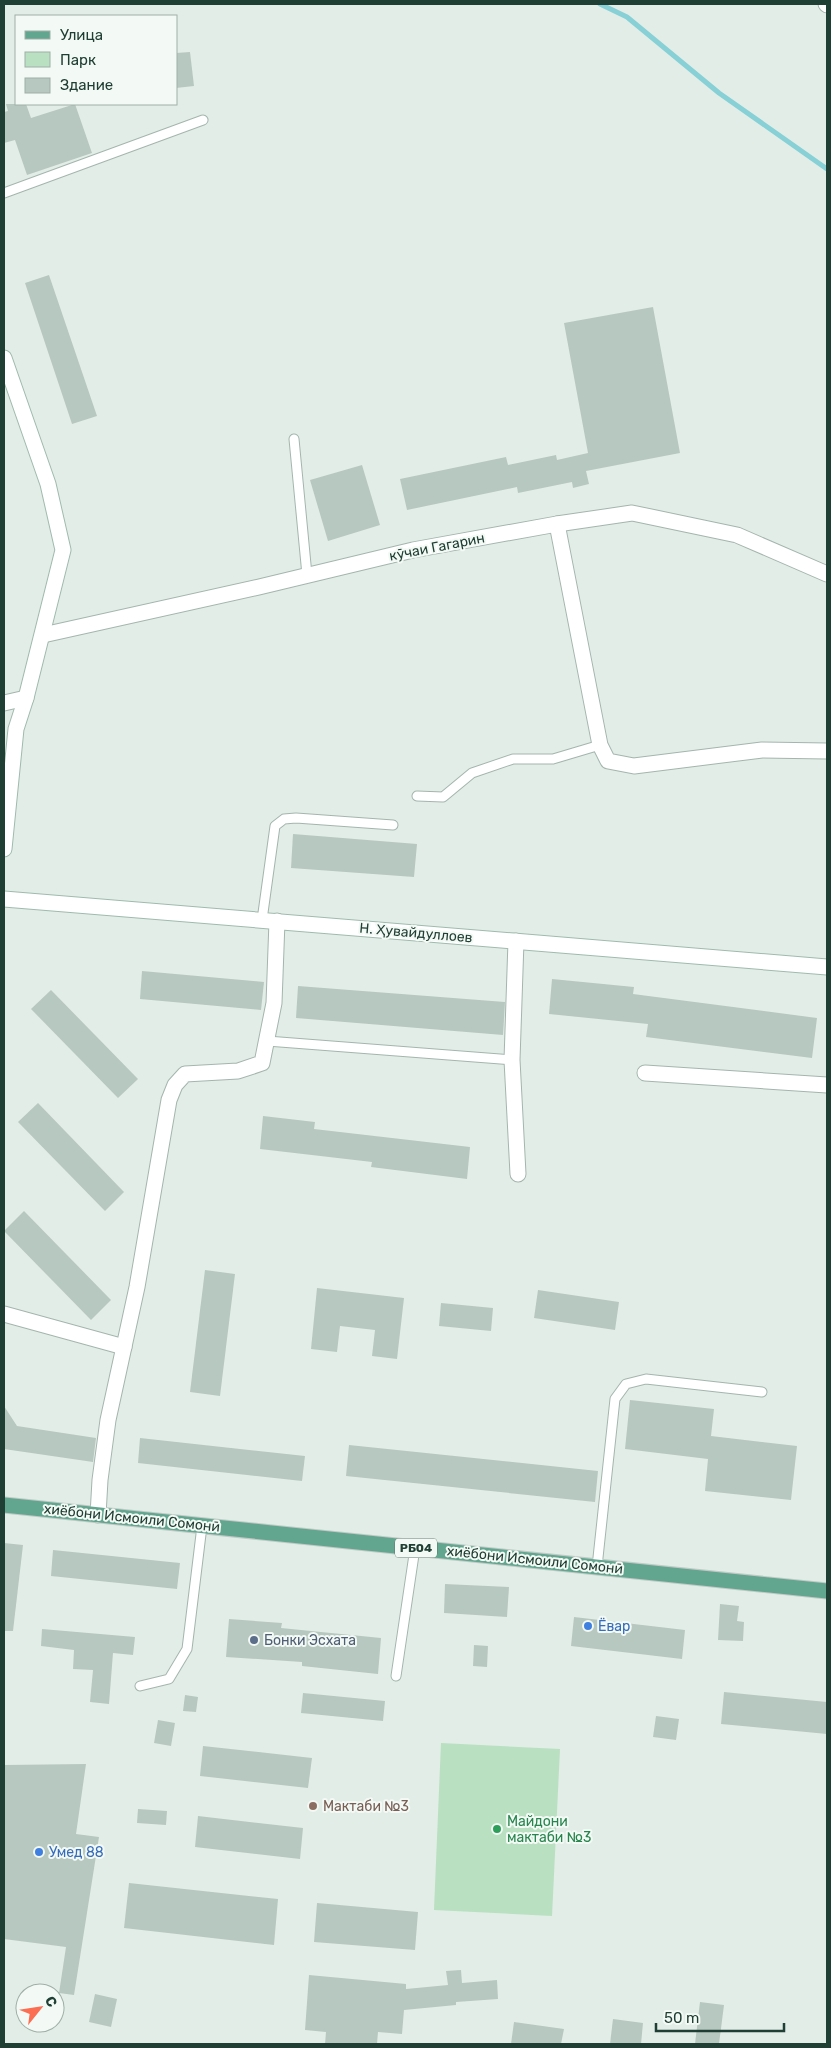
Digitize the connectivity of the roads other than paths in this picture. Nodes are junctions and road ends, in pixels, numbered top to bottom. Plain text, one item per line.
1 (203, 120) dead end
2 (4, 193) edge
3 (4, 358) edge
4 (294, 439) dead end
5 (557, 524) junction
6 (827, 574) edge
7 (307, 575) junction
8 (43, 635) junction
9 (26, 698) junction
10 (4, 703) edge
11 (600, 745) junction
12 (827, 751) edge
13 (417, 796) dead end
14 (393, 825) dead end
15 (4, 849) edge
16 (4, 899) edge
17 (269, 921) junction
18 (516, 941) junction
19 (827, 967) edge
20 (267, 1041) junction
21 (512, 1060) junction
22 (645, 1073) dead end
23 (827, 1084) edge
24 (518, 1174) dead end
25 (4, 1314) edge
26 (124, 1347) junction
27 (762, 1392) dead end
28 (4, 1505) edge
29 (98, 1514) junction
30 (202, 1526) junction
31 (415, 1548) junction
32 (596, 1566) junction
33 (827, 1590) edge
34 (396, 1676) dead end
35 (140, 1686) dead end

1 - 2 lane
3 - 8 street
4 - 7 lane
5 - 6 street, кӯчаи Гагарин
5 - 7 street, кӯчаи Гагарин
5 - 11 street
7 - 8 street, кӯчаи Гагарин
8 - 9 street
9 - 10 street
9 - 15 street
11 - 12 street
11 - 13 lane
14 - 17 lane
16 - 17 street, Н. Ҳувайдуллоев
17 - 18 street, Н. Ҳувайдуллоев
17 - 20 street
18 - 19 street, Н. Ҳувайдуллоев
18 - 21 street
20 - 21 lane
20 - 26 street
21 - 24 street
22 - 23 street
25 - 26 street
26 - 29 street
27 - 32 lane
28 - 29 main road, хиёбони Исмоили Сомонӣ / РБ04
29 - 30 main road, хиёбони Исмоили Сомонӣ / РБ04
30 - 31 main road, хиёбони Исмоили Сомонӣ / РБ04
30 - 35 lane
31 - 32 main road, хиёбони Исмоили Сомонӣ / РБ04
31 - 34 lane
32 - 33 main road, хиёбони Исмоили Сомонӣ / РБ04

